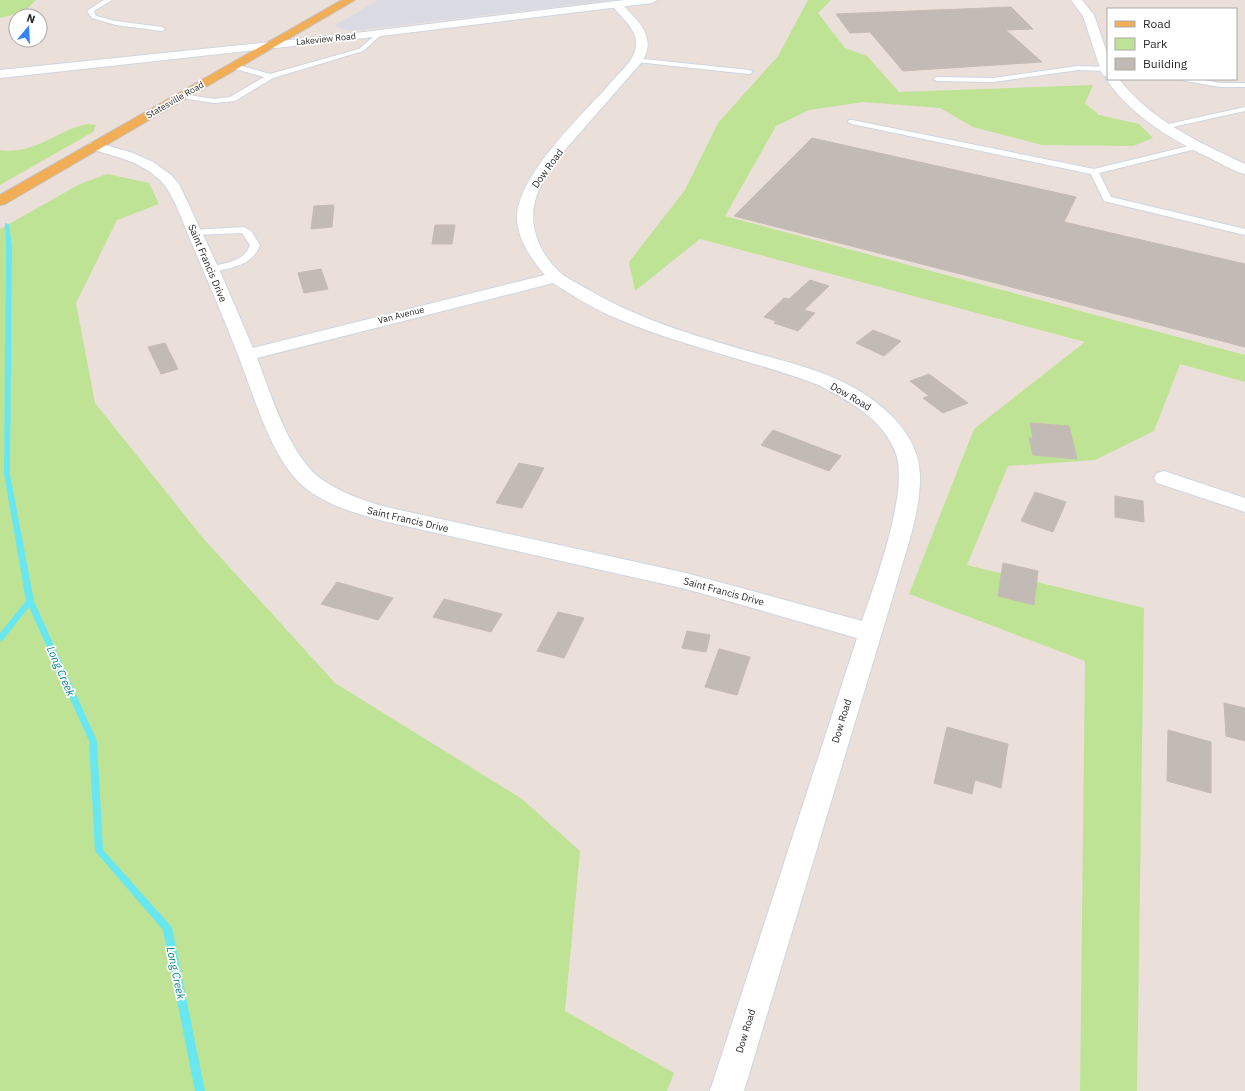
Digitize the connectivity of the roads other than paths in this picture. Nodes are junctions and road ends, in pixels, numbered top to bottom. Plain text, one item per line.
1 (109, 0) edge
2 (350, 0) edge
3 (652, 0) edge
4 (1076, 0) edge
5 (616, 4) junction
6 (162, 29) dead end
7 (380, 33) junction
8 (273, 44) junction
9 (637, 60) junction
10 (235, 66) junction
11 (1107, 68) edge
12 (1107, 71) edge
13 (749, 72) dead end
14 (0, 74) edge
15 (270, 76) junction
16 (936, 80) dead end
17 (1113, 80) edge
18 (1192, 80) edge
19 (1245, 85) edge
20 (182, 96) junction
21 (1245, 109) edge
22 (852, 122) dead end
23 (1164, 127) junction
24 (96, 146) junction
25 (1197, 146) junction
26 (1245, 170) edge
27 (1094, 172) junction
28 (0, 201) edge
29 (195, 232) junction
30 (1245, 232) edge
31 (211, 269) junction
32 (556, 277) junction
33 (247, 355) junction
34 (1164, 478) dead end
35 (1245, 505) edge
36 (869, 632) junction
37 (727, 1091) edge

1 - 6 lane
2 - 8 main road, Statesville Road
3 - 5 street, Lakeview Road
4 - 11 street
5 - 7 street, Lakeview Road
5 - 9 street, Dow Road
7 - 8 street, Lakeview Road
7 - 15 lane
8 - 10 main road, Statesville Road
8 - 14 street, Lakeview Road
9 - 13 lane
9 - 32 street, Dow Road
10 - 15 lane
10 - 20 main road, Statesville Road
12 - 16 lane
15 - 20 lane
17 - 23 street
18 - 19 lane
20 - 24 main road, Statesville Road
21 - 23 lane
22 - 27 lane
23 - 25 street
24 - 28 main road, Statesville Road
24 - 29 street, Saint Francis Drive
25 - 26 street
25 - 27 lane
27 - 30 lane
29 - 31 street, Saint Francis Drive
29 - 31 lane
31 - 33 street, Saint Francis Drive
32 - 33 street, Van Avenue
32 - 36 street, Dow Road
33 - 36 street, Saint Francis Drive
34 - 35 street
36 - 37 street, Dow Road

